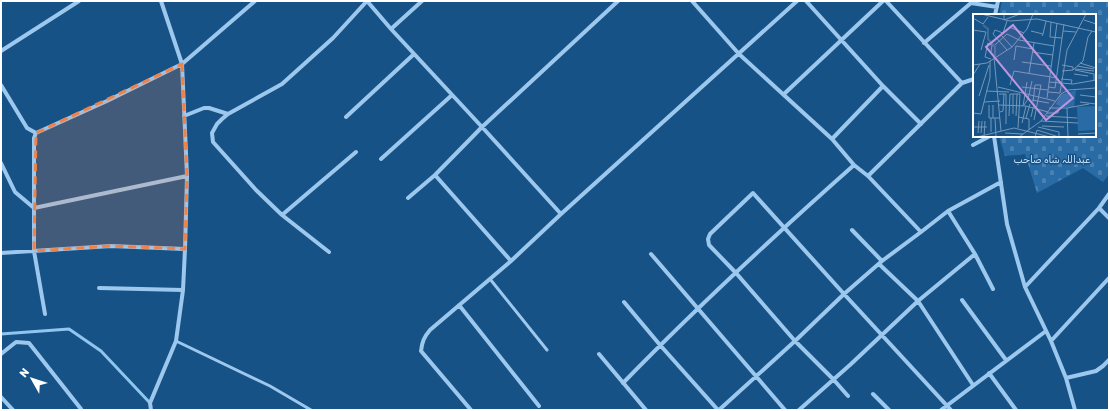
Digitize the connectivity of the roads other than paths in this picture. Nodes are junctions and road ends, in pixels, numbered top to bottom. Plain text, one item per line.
1 (79, 1) edge
2 (161, 1) edge
3 (255, 1) edge
4 (367, 1) edge
5 (422, 1) edge
6 (618, 1) edge
7 (692, 1) edge
8 (797, 1) edge
9 (806, 1) edge
10 (884, 1) edge
11 (998, 1) edge
12 (970, 2) edge
13 (997, 8) junction
14 (995, 14) edge
15 (391, 29) junction
16 (841, 40) junction
17 (924, 43) junction
18 (1, 51) edge
19 (414, 54) junction
20 (739, 54) junction
21 (182, 64) junction
22 (973, 79) edge
23 (962, 83) junction
24 (1, 85) edge
25 (884, 86) junction
26 (784, 94) junction
27 (452, 95) junction
28 (228, 114) junction
29 (184, 116) junction
30 (346, 117) dead end
31 (921, 124) junction
32 (482, 127) junction
33 (36, 133) junction
34 (988, 137) edge
35 (994, 137) edge
36 (832, 139) junction
37 (973, 145) dead end
38 (356, 152) dead end
39 (381, 160) dead end
40 (1, 163) edge
41 (854, 165) junction
42 (435, 175) junction
43 (187, 176) junction
44 (868, 176) junction
45 (1001, 182) junction
46 (1109, 194) edge
47 (408, 198) dead end
48 (34, 208) junction
49 (1099, 208) junction
50 (948, 210) junction
51 (560, 214) junction
52 (282, 215) junction
53 (1109, 218) edge
54 (784, 227) junction
55 (852, 230) dead end
56 (921, 232) junction
57 (185, 249) junction
58 (34, 251) junction
59 (329, 252) dead end
60 (1, 253) edge
61 (651, 254) dead end
62 (975, 254) junction
63 (510, 261) junction
64 (880, 262) junction
65 (736, 273) junction
66 (1109, 278) edge
67 (490, 279) junction
68 (1024, 287) junction
69 (99, 288) dead end
70 (183, 290) junction
71 (993, 290) dead end
72 (844, 294) junction
73 (962, 300) dead end
74 (918, 301) junction
75 (624, 302) dead end
76 (459, 305) junction
77 (698, 309) junction
78 (44, 314) dead end
79 (1046, 331) junction
80 (882, 334) junction
81 (176, 341) junction
82 (795, 341) junction
83 (1051, 341) junction
84 (660, 345) junction
85 (547, 350) dead end
86 (1, 354) edge
87 (599, 354) dead end
88 (1006, 360) junction
89 (1109, 360) edge
90 (990, 373) junction
91 (757, 376) junction
92 (1066, 378) junction
93 (833, 379) junction
94 (623, 383) junction
95 (973, 385) junction
96 (873, 394) dead end
97 (848, 396) dead end
98 (1, 397) edge
99 (947, 405) junction
100 (539, 406) dead end
101 (81, 408) dead end
102 (13, 410) edge
103 (151, 410) edge
104 (311, 410) edge
105 (471, 410) edge
106 (646, 410) edge
107 (719, 410) edge
108 (785, 410) edge
109 (799, 410) edge
110 (889, 410) edge
111 (941, 410) edge
112 (951, 410) edge
113 (1016, 410) edge
114 (1075, 410) edge

1 - 18 street
2 - 21 street
3 - 21 street
4 - 15 street
4 - 28 street
5 - 15 street
6 - 32 street
7 - 20 street
8 - 20 street
9 - 16 street
10 - 16 street
10 - 17 street
11 - 13 street
12 - 13 street
12 - 17 street
13 - 14 street
15 - 19 street
16 - 25 street
16 - 26 street
17 - 23 street
19 - 27 street
19 - 30 street
20 - 26 street
20 - 51 street
21 - 29 street
21 - 33 street
22 - 23 street
23 - 31 street
24 - 33 street
25 - 31 street
25 - 36 street
26 - 36 street
27 - 32 street
27 - 39 street
28 - 29 street
28 - 52 street
29 - 43 street
31 - 44 street
32 - 42 street
32 - 51 street
33 - 48 street
34 - 37 street
35 - 45 street
36 - 41 street
38 - 52 street
40 - 48 street
41 - 44 street
41 - 54 street
42 - 47 street
42 - 63 street
43 - 48 street
43 - 57 street
44 - 56 street
45 - 50 street
45 - 68 street
46 - 49 street
48 - 58 street
49 - 53 street
49 - 68 street
50 - 56 street
50 - 62 street
51 - 63 street
52 - 59 street
54 - 65 street
54 - 65 street
54 - 72 street
55 - 64 street
56 - 64 street
57 - 58 street
57 - 70 street
58 - 60 street
58 - 78 street
61 - 77 street
62 - 71 street
62 - 74 street
63 - 67 street
64 - 72 street
64 - 74 street
65 - 77 street
65 - 82 street
66 - 83 street
67 - 76 street
67 - 85 lane
68 - 79 street
69 - 70 street
70 - 81 street
72 - 80 street
72 - 82 street
73 - 88 street
74 - 80 street
74 - 95 street
75 - 84 street
76 - 100 street
76 - 105 street
77 - 84 street
77 - 91 street
79 - 83 street
79 - 88 street
80 - 93 street
80 - 99 street
81 - 103 street
81 - 104 lane
82 - 91 street
82 - 93 street
83 - 92 street
84 - 94 street
84 - 107 street
86 - 101 street
87 - 94 street
88 - 90 street
89 - 92 street
90 - 95 street
90 - 113 street
91 - 107 street
91 - 108 street
92 - 114 street
93 - 97 street
93 - 109 street
94 - 106 street
95 - 99 street
96 - 110 street
98 - 102 street
99 - 111 street
99 - 112 street

